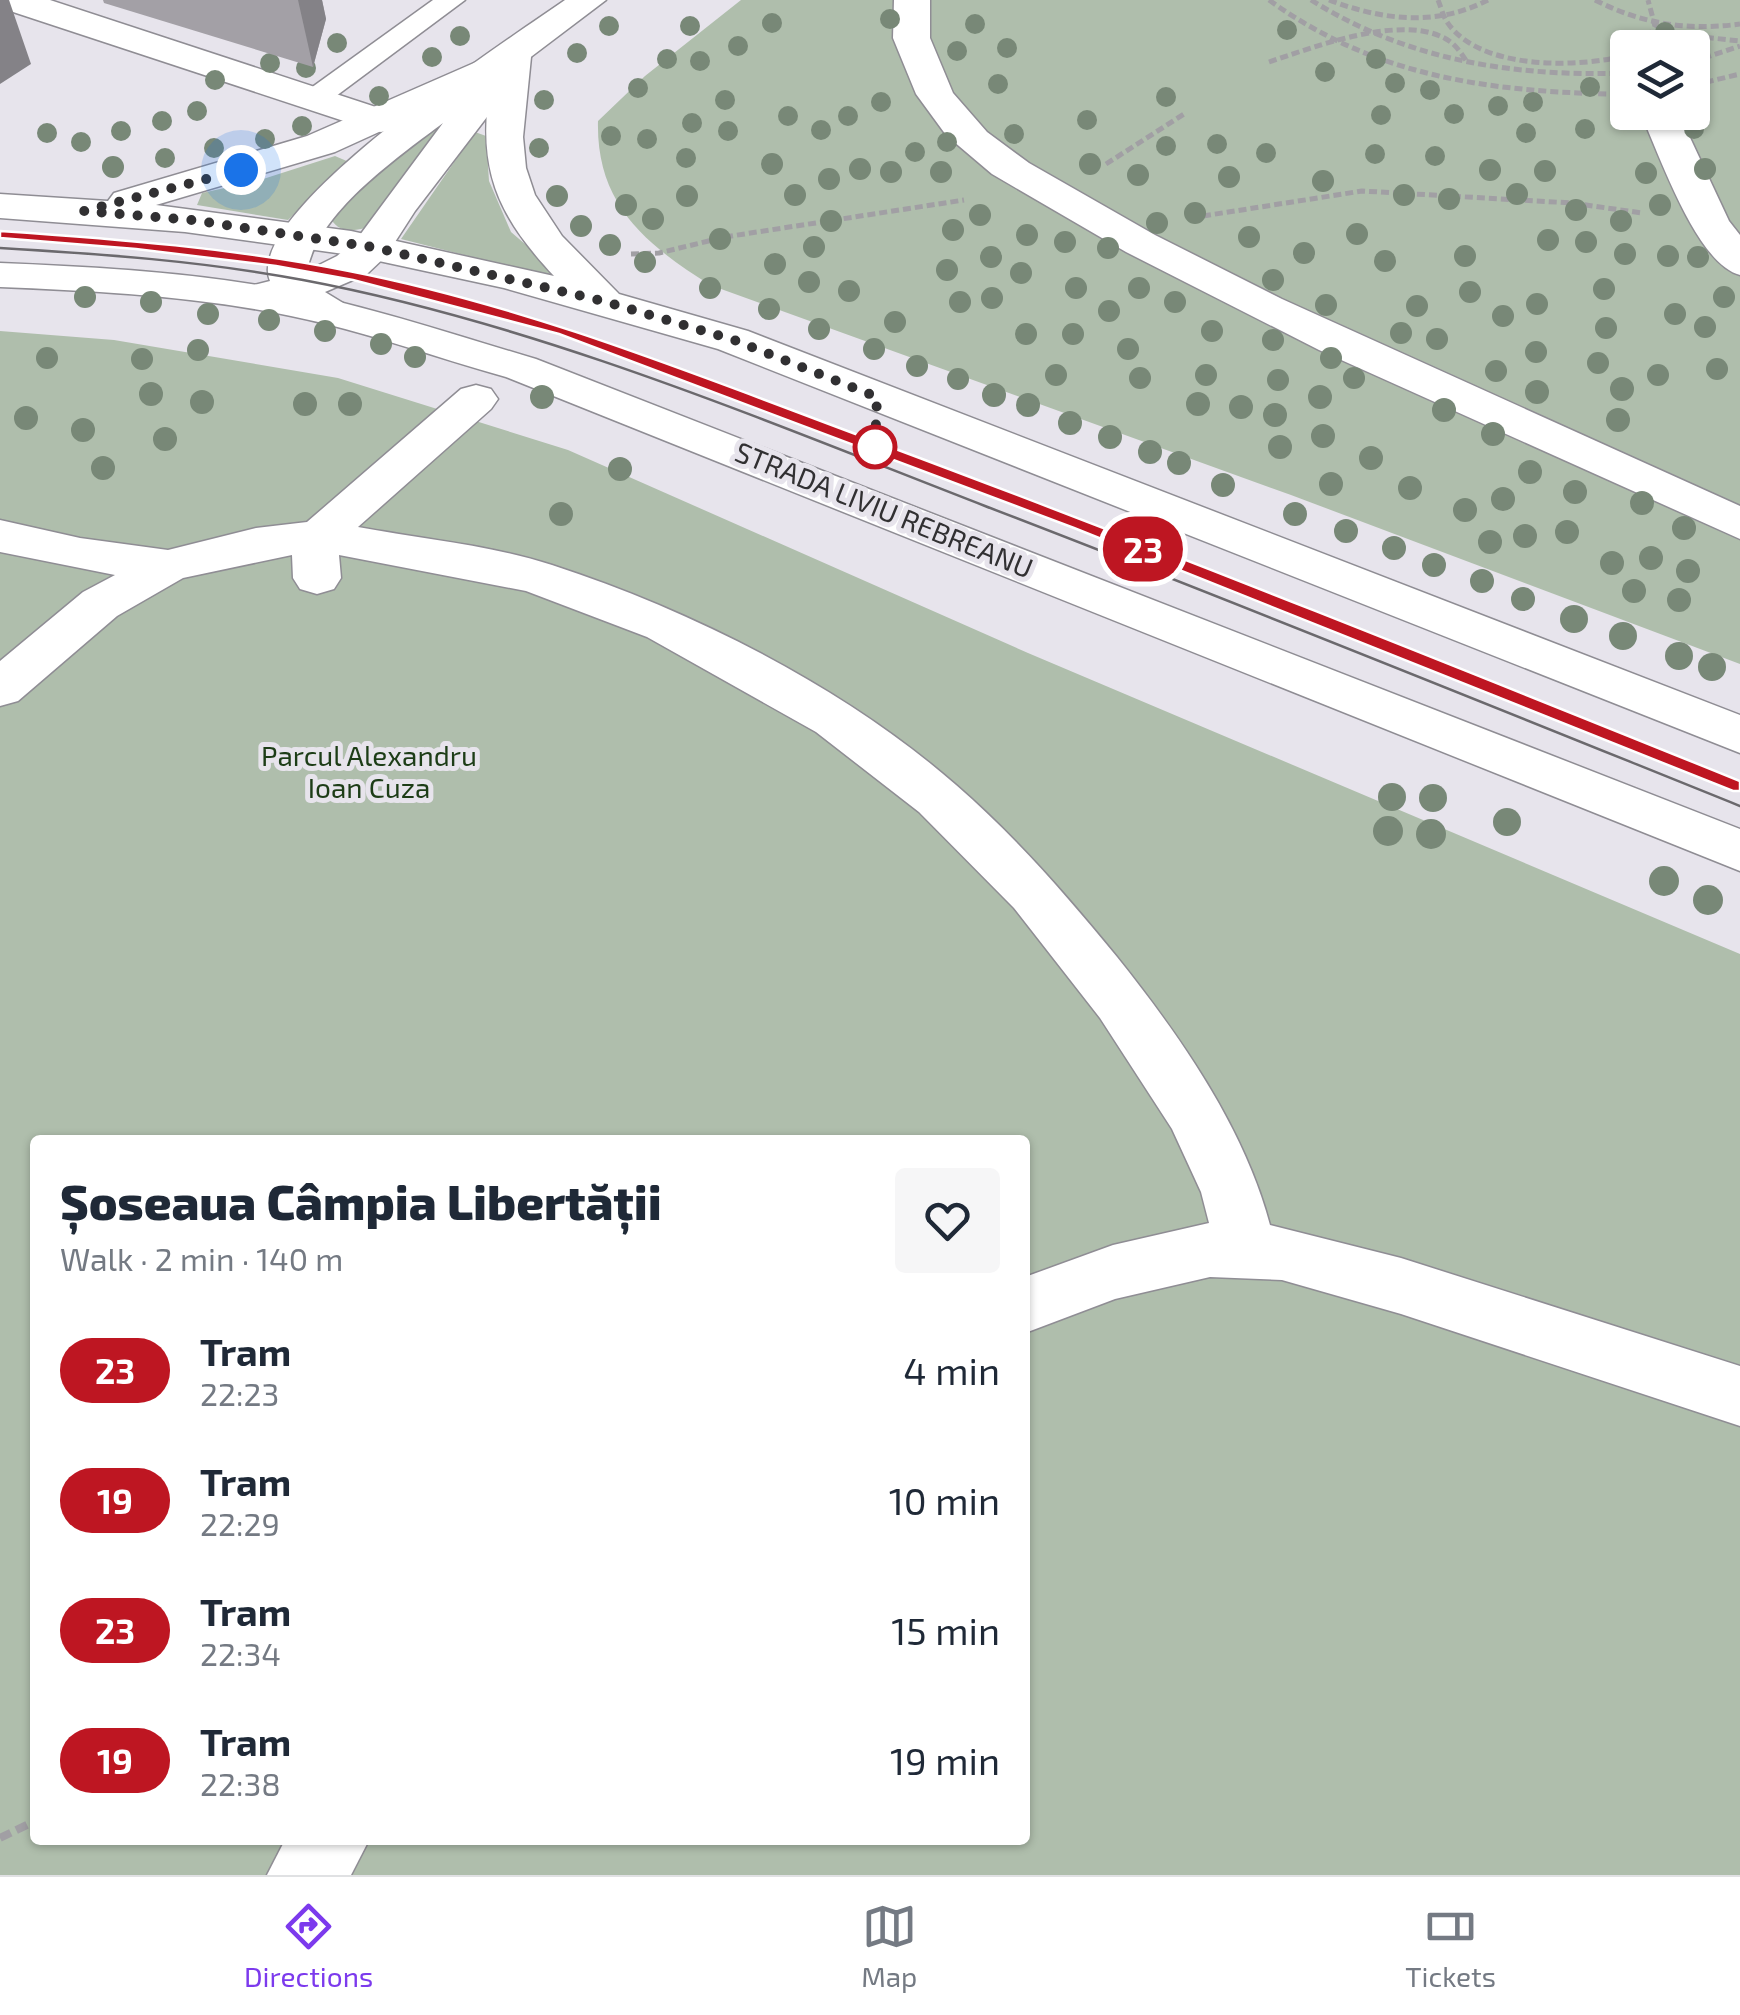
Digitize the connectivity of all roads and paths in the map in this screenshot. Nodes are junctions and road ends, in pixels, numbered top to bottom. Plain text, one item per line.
1 (14, 0) edge
2 (452, 0) edge
3 (912, 0) edge
4 (1269, 0) edge
5 (1311, 0) edge
6 (1330, 0) edge
7 (1438, 0) edge
8 (1488, 0) edge
9 (1596, 0) edge
10 (1648, 0) edge
11 (574, 2) edge
12 (1443, 16) junction
13 (1399, 21) junction
14 (1657, 23) junction
15 (1740, 24) edge
16 (1699, 28) joint
17 (1363, 29) junction
18 (1653, 30) edge
19 (1710, 37) edge
20 (1467, 39) junction
21 (1335, 40) junction
22 (1456, 43) junction
23 (1740, 44) edge
24 (1710, 55) edge
25 (513, 58) junction
26 (1610, 61) edge
27 (1270, 62) dead end
28 (1468, 62) junction
29 (1560, 65) junction
30 (1610, 73) edge
31 (1563, 74) junction
32 (1740, 74) edge
33 (1710, 82) edge
34 (1610, 94) edge
35 (314, 99) junction
36 (1184, 114) dead end
37 (380, 120) junction
38 (1666, 130) edge
39 (1042, 187) junction
40 (0, 206) edge
41 (84, 211) junction
42 (1710, 223) junction
43 (1113, 230) junction
44 (299, 234) junction
45 (372, 247) junction
46 (618, 254) dead end
47 (1740, 262) edge
48 (0, 275) edge
49 (312, 300) junction
50 (603, 301) junction
51 (476, 399) dead end
52 (1740, 524) edge
53 (0, 536) edge
54 (318, 557) junction
55 (168, 566) junction
56 (0, 688) edge
57 (1740, 735) edge
58 (1740, 851) edge
59 (1246, 1250) junction
60 (1030, 1302) edge
61 (1740, 1396) edge
62 (30, 1823) edge
63 (0, 1838) edge
64 (328, 1845) edge
65 (304, 1875) edge

1 - 35 street
2 - 35 lane
3 - 39 street
4 - 21 path
5 - 17 path
6 - 13 path
7 - 12 path
8 - 12 path
9 - 14 path
10 - 14 path
11 - 25 street
12 - 13 path
12 - 20 path
13 - 17 path
13 - 22 path
14 - 16 path
14 - 18 path
15 - 16 path
17 - 21 path
17 - 28 path
19 - 23 path
20 - 22 path
20 - 29 path
21 - 27 path
21 - 34 path
22 - 28 path
23 - 24 path
25 - 37 street
25 - 44 street
25 - 45 street
25 - 50 street
26 - 29 path
28 - 31 path
29 - 31 path
30 - 31 path
32 - 33 path
35 - 37 street
36 - 39 path
37 - 41 street
38 - 42 street
39 - 43 street
39 - 46 path
40 - 41 street
41 - 44 street
42 - 43 path
42 - 47 street
43 - 52 street
44 - 45 street
44 - 49 street
45 - 49 street
45 - 50 street
48 - 49 street, STRADA LIVIU REBREANU
49 - 58 street, STRADA LIVIU REBREANU
50 - 57 street
51 - 54 street
53 - 55 street
54 - 55 street
54 - 59 street
55 - 56 street
59 - 60 street
59 - 61 street
62 - 63 path
64 - 65 street

